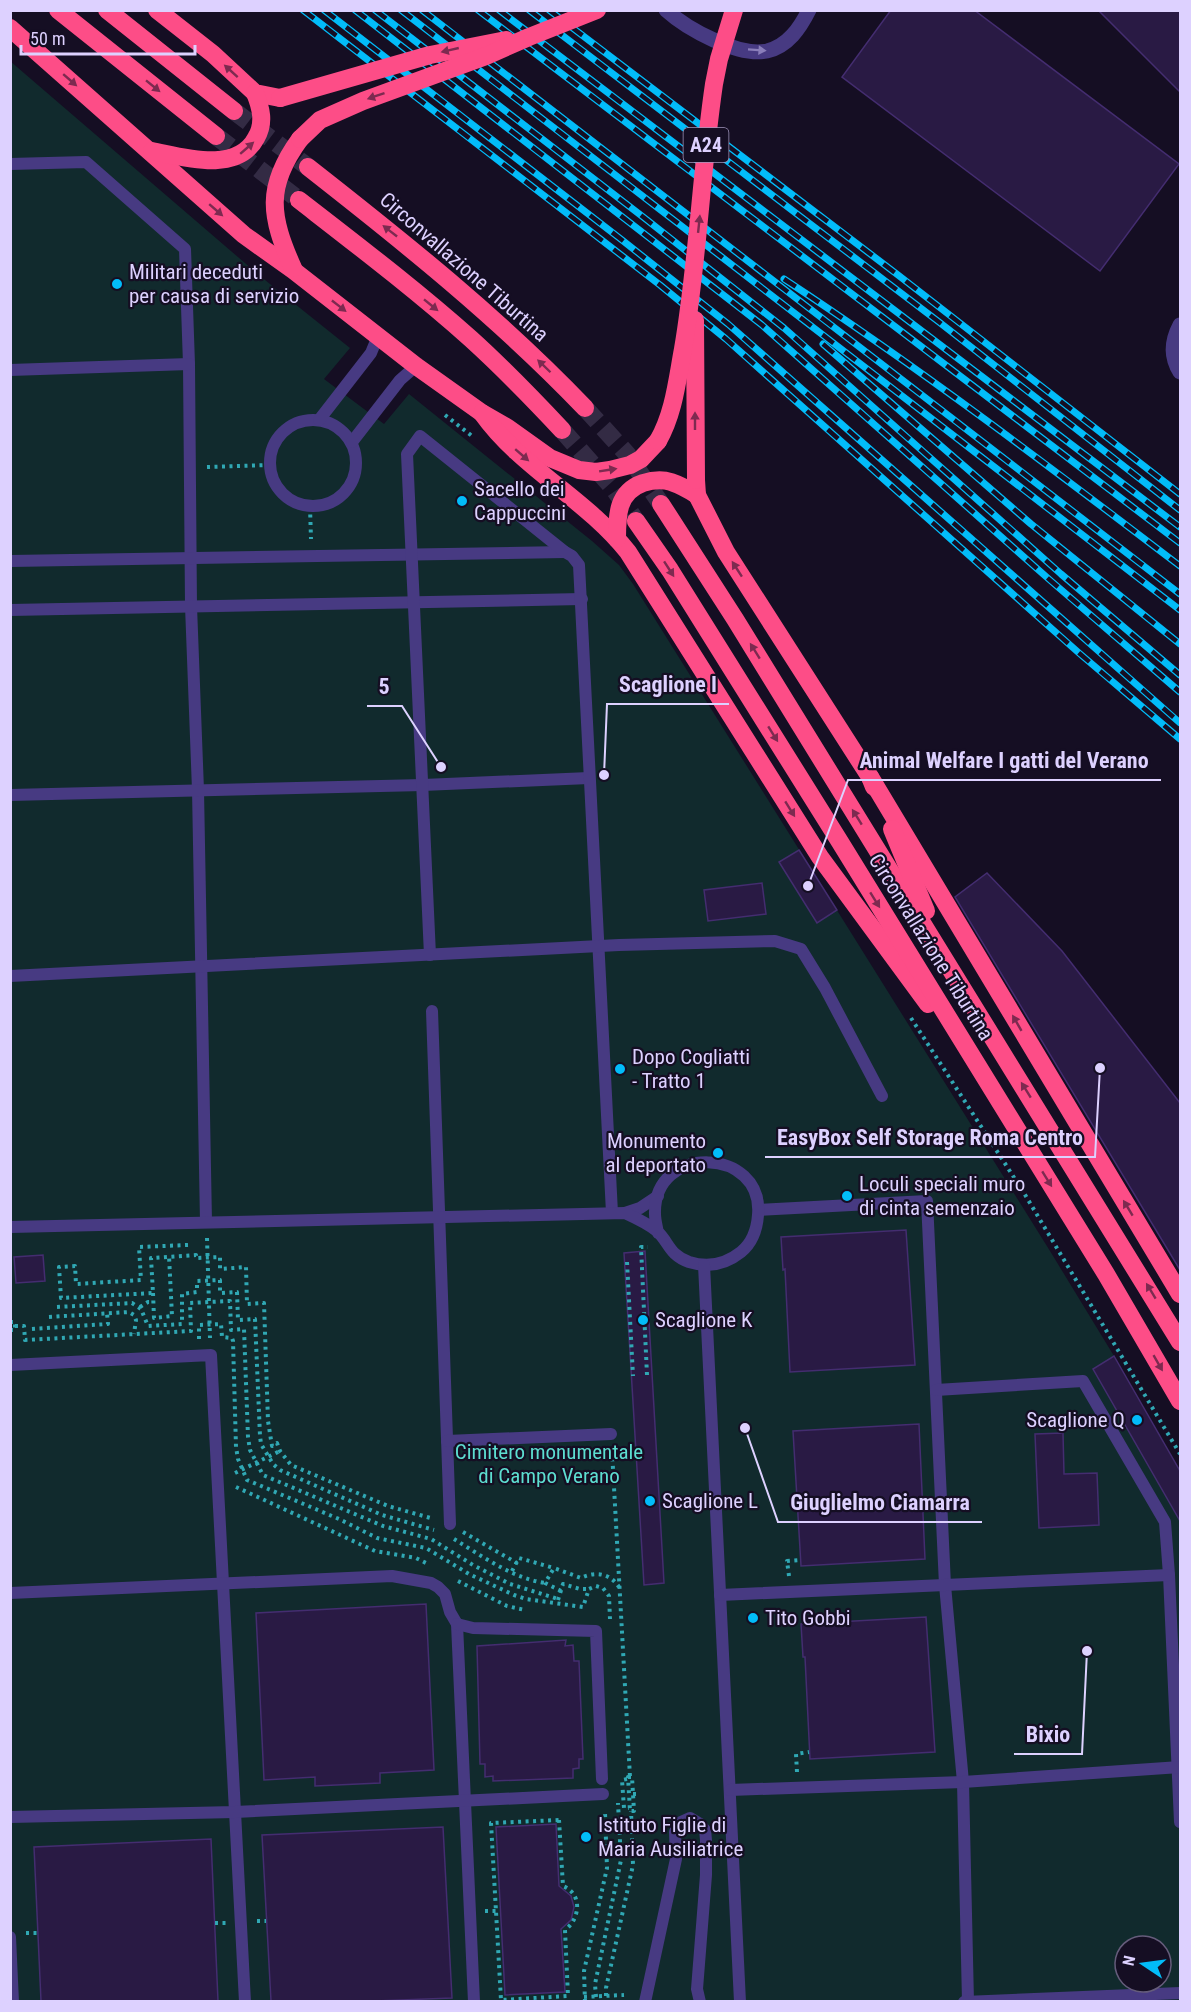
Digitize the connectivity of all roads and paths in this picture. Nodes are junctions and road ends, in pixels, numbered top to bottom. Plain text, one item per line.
1 (58, 10) edge
2 (107, 10) edge
3 (157, 10) edge
4 (597, 10) edge
5 (666, 10) edge
6 (734, 10) edge
7 (809, 10) edge
8 (10, 28) edge
9 (529, 37) junction
10 (255, 93) junction
11 (234, 111) tunnel mouth
12 (216, 136) tunnel mouth
13 (151, 151) junction
14 (10, 164) edge
15 (308, 167) tunnel mouth
16 (299, 200) tunnel mouth
17 (293, 270) junction
18 (693, 283) junction
19 (1180, 325) edge
20 (378, 336) junction
21 (189, 364) junction
22 (416, 366) junction
23 (10, 370) edge
24 (1180, 372) edge
25 (585, 408) tunnel mouth
26 (482, 413) junction
27 (319, 420) junction
28 (562, 430) tunnel mouth
29 (352, 442) junction
30 (270, 465) junction
31 (225, 467) dead end
32 (697, 487) junction
33 (661, 504) tunnel mouth
34 (310, 507) junction
35 (636, 520) tunnel mouth
36 (617, 539) junction
37 (311, 541) dead end
38 (565, 552) junction
39 (412, 555) junction
40 (190, 559) junction
41 (10, 561) edge
42 (582, 599) junction
43 (414, 602) junction
44 (191, 606) junction
45 (10, 610) edge
46 (870, 777) junction
47 (589, 778) junction
48 (423, 785) junction
49 (198, 790) junction
50 (10, 795) edge
51 (597, 947) junction
52 (430, 955) junction
53 (948, 963) junction
54 (200, 966) junction
55 (10, 976) edge
56 (432, 1011) dead end
57 (972, 1057) junction
58 (882, 1096) dead end
59 (658, 1196) junction
60 (759, 1210) junction
61 (618, 1213) junction
62 (440, 1216) junction
63 (206, 1222) junction
64 (10, 1227) edge
65 (658, 1233) junction
66 (207, 1238) dead end
67 (188, 1245) dead end
68 (641, 1251) dead end
69 (169, 1257) dead end
70 (627, 1262) dead end
71 (704, 1265) junction
72 (63, 1267) dead end
73 (208, 1280) junction
74 (153, 1293) dead end
75 (1180, 1294) edge
76 (153, 1302) junction
77 (209, 1302) junction
78 (57, 1306) dead end
79 (140, 1307) junction
80 (108, 1313) junction
81 (49, 1317) dead end
82 (10, 1322) edge
83 (15, 1326) junction
84 (210, 1328) junction
85 (32, 1329) dead end
86 (10, 1330) edge
87 (134, 1334) junction
88 (188, 1340) dead end
89 (1180, 1342) edge
90 (10, 1365) edge
91 (647, 1375) dead end
92 (633, 1376) dead end
93 (936, 1390) junction
94 (1180, 1401) edge
95 (611, 1434) dead end
96 (447, 1441) junction
97 (280, 1451) dead end
98 (270, 1457) junction
99 (257, 1463) junction
100 (242, 1470) junction
101 (614, 1471) dead end
102 (232, 1484) dead end
103 (446, 1531) junction
104 (510, 1559) dead end
105 (800, 1560) dead end
106 (516, 1563) junction
107 (554, 1568) junction
108 (436, 1569) dead end
109 (512, 1571) junction
110 (1173, 1573) edge
111 (454, 1579) dead end
112 (545, 1583) junction
113 (222, 1585) junction
114 (945, 1585) junction
115 (589, 1589) dead end
116 (620, 1590) junction
117 (561, 1591) junction
118 (790, 1592) junction
119 (10, 1593) edge
120 (720, 1595) junction
121 (536, 1600) dead end
122 (579, 1607) dead end
123 (531, 1611) dead end
124 (578, 1613) dead end
125 (457, 1624) junction
126 (809, 1752) dead end
127 (1179, 1767) edge
128 (629, 1778) junction
129 (602, 1779) dead end
130 (963, 1782) junction
131 (798, 1786) junction
132 (730, 1790) junction
133 (603, 1794) dead end
134 (633, 1794) junction
135 (639, 1794) dead end
136 (464, 1800) junction
137 (630, 1810) junction
138 (235, 1812) junction
139 (605, 1813) dead end
140 (10, 1817) edge
141 (1180, 1822) edge
142 (29, 1933) dead end
143 (38, 1933) dead end
144 (10, 1937) edge
145 (1180, 1993) edge
146 (624, 1995) dead end
147 (606, 1996) junction
148 (584, 1999) edge
149 (536, 2000) edge
150 (13, 2001) edge
151 (245, 2001) edge
152 (474, 2001) edge
153 (645, 2001) edge
154 (700, 2001) edge
155 (740, 2001) edge
156 (966, 2001) edge

1 -> 12 highway
2 - 11 highway
10 -> 3 highway
4 - 9 highway, bridge
5 -> 7 street
18 -> 6 highway, A24, bridge
8 -> 13 highway
9 -> 10 highway, bridge
9 -> 17 highway, bridge
13 -> 10 highway
13 -> 17 highway
14 - 21 lane
25 -> 15 highway, Circonvallazione Tiburtina
16 -> 28 highway
17 -> 20 highway
26 -> 18 highway, bridge
32 -> 18 highway, bridge
19 - 24 street
20 - 22 highway
20 - 27 lane
21 - 23 lane
21 - 40 lane
22 - 26 highway
22 - 29 lane
26 -> 36 highway
27 - 29 lane
27 - 30 lane
29 - 34 lane
30 - 31 path
30 - 34 lane
32 - 36 highway
46 -> 32 highway
53 -> 33 highway, Circonvallazione Tiburtina
34 - 37 path
35 -> 57 highway, Circonvallazione Tiburtina
36 -> 57 highway
38 - 39 lane
38 - 39 lane
38 - 42 lane
39 - 40 lane
39 - 43 lane
40 - 41 lane
40 - 44 lane
42 - 43 lane
42 - 47 lane
43 - 44 lane
43 - 48 lane
44 - 45 lane
44 - 49 lane
46 - 53 highway
75 -> 46 highway, Circonvallazione Tiburtina
47 - 48 lane
47 - 51 lane
48 - 49 lane
48 - 52 lane
49 - 50 lane
49 - 54 lane
51 - 52 lane
51 - 58 lane
51 - 61 lane
52 - 54 lane
89 -> 53 highway, Circonvallazione Tiburtina
54 - 55 lane
54 - 63 lane
56 - 62 lane
57 -> 94 highway, Circonvallazione Tiburtina
59 - 60 lane
59 - 61 lane
59 - 65 lane
60 - 71 lane
60 - 93 lane
61 - 62 lane
61 - 65 lane
62 - 63 lane
62 - 96 lane
63 - 64 lane
65 - 71 lane
66 - 73 path
67 - 72 path
68 - 91 path
69 - 76 path
70 - 92 path
71 - 120 lane
73 - 77 path
73 - 79 path
73 - 98 path
74 - 76 path
76 - 79 path
77 - 84 path
77 - 87 path
77 - 99 path
78 - 79 path
80 - 81 path
80 - 85 path
80 - 87 path
82 - 83 path
83 - 86 path
83 - 87 path
84 - 88 path
84 - 100 path
90 - 113 lane
93 - 110 lane
93 - 114 lane
95 - 96 lane
96 - 103 lane
97 - 98 path
98 - 99 path
98 - 103 path
99 - 100 path
99 - 117 path
100 - 121 path
101 - 116 path
102 - 108 path
103 - 109 path
104 - 106 path
105 - 118 path
106 - 107 path
106 - 109 path
107 - 112 path
107 - 116 path
109 - 112 path
110 - 114 lane
110 - 127 lane
111 - 123 path
112 - 117 path
113 - 119 lane
113 - 125 lane
113 - 138 lane
114 - 118 lane
114 - 130 lane
115 - 117 path
116 - 128 path
118 - 120 lane
120 - 132 lane
122 - 124 path
125 - 129 lane
125 - 136 lane
126 - 131 path
127 - 130 lane
127 - 141 lane
128 - 134 path
128 - 137 path
130 - 131 lane
130 - 156 lane
131 - 132 lane
132 - 155 lane
133 - 136 lane
134 - 135 path
134 - 137 path
136 - 138 lane
136 - 152 lane
137 - 147 path
138 - 140 lane
138 - 151 lane
139 - 148 path
142 - 143 path
144 - 150 lane
145 - 156 lane
146 - 147 path
147 - 148 path
149 - 149 path
153 - 154 lane

